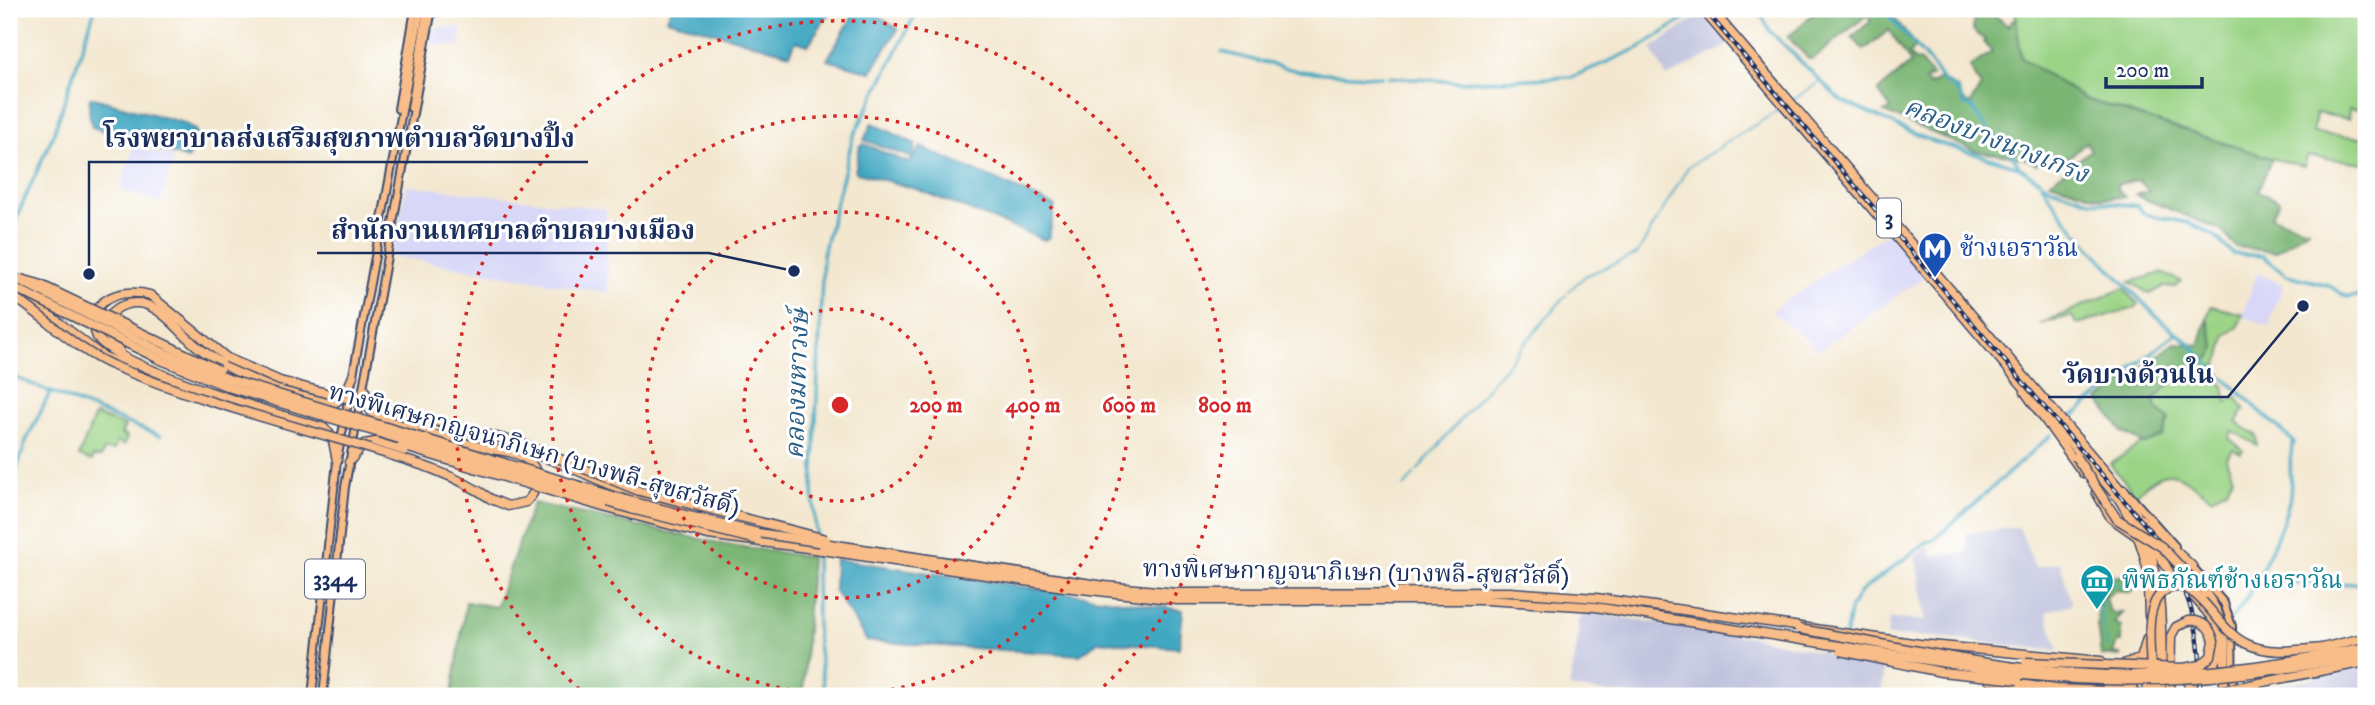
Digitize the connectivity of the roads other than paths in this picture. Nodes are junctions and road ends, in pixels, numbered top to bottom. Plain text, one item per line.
1 (415, 9) edge
2 (421, 9) edge
3 (427, 9) edge
4 (432, 9) edge
5 (1702, 9) edge
6 (1711, 9) edge
7 (1805, 124) junction
8 (396, 135) junction
9 (408, 137) junction
10 (11, 279) edge
11 (9, 295) edge
12 (18, 300) junction
13 (2009, 362) junction
14 (353, 376) junction
15 (2017, 376) junction
16 (282, 390) junction
17 (365, 390) junction
18 (234, 397) junction
19 (465, 443) junction
20 (333, 461) junction
21 (349, 462) junction
22 (2133, 506) junction
23 (603, 507) junction
24 (703, 509) junction
25 (2139, 519) junction
26 (2138, 537) junction
27 (757, 540) junction
28 (2142, 546) junction
29 (848, 547) junction
30 (2160, 555) junction
31 (2192, 566) junction
32 (2212, 619) junction
33 (2149, 628) junction
34 (1798, 634) junction
35 (2366, 637) edge
36 (1920, 644) junction
37 (2366, 647) edge
38 (2322, 648) junction
39 (2366, 654) edge
40 (2366, 662) edge
41 (2132, 663) junction
42 (1959, 675) junction
43 (2034, 680) dead end
44 (312, 696) edge
45 (323, 696) edge
46 (2140, 696) edge
47 (2151, 696) edge
48 (2161, 696) edge
49 (2170, 696) edge
50 (2193, 696) edge
51 (2223, 696) edge
52 (2233, 696) edge

1 - 8 main road, 3344
2 - 8 main road, 3344
3 - 9 main road, 3344
4 - 9 main road, 3344
5 - 7 highway, 3
6 - 7 highway, 3
7 - 13 highway, 3
8 - 14 main road, 3344
9 - 17 main road, 3344
10 - 16 highway, bridge
10 - 27 highway, ทางพิเศษกาญจนาภิเษก (บางพลี-สุขสวัสดิ์), bridge
10 - 29 highway, ทางพิเศษกาญจนาภิเษก (บางพลี-สุขสวัสดิ์), bridge
11 - 12 highway, bridge
12 - 18 highway, bridge
12 - 19 highway, bridge
13 - 15 highway, 3
13 - 22 highway, 3
14 - 16 highway
14 - 20 main road, 3344
15 - 22 highway, 3
15 - 26 highway
15 - 51 highway, bridge
16 - 18 highway
17 - 19 highway
17 - 21 main road, 3344
18 - 20 highway
18 - 23 highway, bridge
18 - 24 highway, bridge
19 - 24 highway, bridge
20 - 44 main road, 3344
21 - 23 highway, bridge
21 - 45 main road, 3344
22 - 25 highway, 3
22 - 26 highway, 3
22 - 31 main road
23 - 27 highway, bridge
24 - 29 highway, bridge
25 - 30 highway
25 - 31 highway
25 - 48 highway, 3
26 - 28 highway, 3
27 - 34 highway, ทางพิเศษกาญจนาภิเษก (บางพลี-สุขสวัสดิ์), bridge
28 - 33 highway
28 - 47 highway, 3
29 - 34 highway, ทางพิเศษกาญจนาภิเษก (บางพลี-สุขสวัสดิ์), bridge
30 - 31 highway
30 - 32 highway, bridge
31 - 52 main road
32 - 38 highway, bridge
32 - 42 highway, bridge
33 - 41 highway
33 - 47 highway
34 - 36 highway, bridge
34 - 37 highway, ทางพิเศษกาญจนาภิเษก (บางพลี-สุขสวัสดิ์), bridge
34 - 39 highway, ทางพิเศษกาญจนาภิเษก (บางพลี-สุขสวัสดิ์), bridge
34 - 42 highway, bridge
35 - 38 highway, bridge
36 - 41 highway, bridge
36 - 49 highway, bridge
38 - 47 highway, bridge
40 - 50 highway, bridge
41 - 43 highway
42 - 46 highway, bridge

